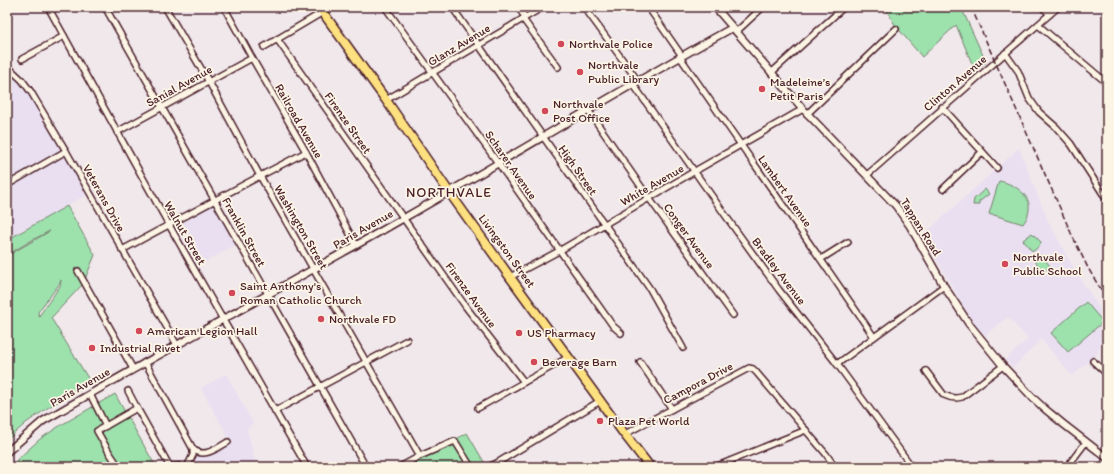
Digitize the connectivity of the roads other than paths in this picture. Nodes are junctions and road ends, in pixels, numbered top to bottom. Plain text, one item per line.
1 (48, 7) edge
2 (105, 7) edge
3 (165, 7) edge
4 (224, 7) edge
5 (385, 7) edge
6 (452, 7) edge
7 (518, 7) edge
8 (543, 7) edge
9 (584, 7) edge
10 (648, 7) edge
11 (715, 7) edge
12 (763, 7) edge
13 (844, 7) edge
14 (1042, 7) edge
15 (1058, 7) edge
16 (321, 10) edge
17 (1050, 14) junction
18 (524, 18) junction
19 (1038, 25) junction
20 (896, 28) dead end
21 (734, 30) junction
22 (64, 36) junction
23 (277, 39) junction
24 (478, 44) junction
25 (264, 47) dead end
26 (1006, 53) junction
27 (681, 56) junction
28 (252, 58) junction
29 (22, 59) dead end
30 (558, 67) dead end
31 (8, 68) edge
32 (433, 72) junction
33 (771, 73) junction
34 (209, 82) junction
35 (1107, 82) edge
36 (635, 83) junction
37 (386, 100) junction
38 (163, 107) junction
39 (942, 107) junction
40 (588, 110) junction
41 (805, 112) junction
42 (117, 132) junction
43 (543, 137) junction
44 (740, 145) junction
45 (66, 151) junction
46 (306, 152) junction
47 (982, 152) junction
48 (498, 163) junction
49 (997, 168) dead end
50 (695, 171) junction
51 (867, 174) junction
52 (260, 176) junction
53 (7, 185) edge
54 (943, 189) dead end
55 (449, 192) junction
56 (649, 198) junction
57 (214, 200) junction
58 (1107, 200) edge
59 (404, 218) junction
60 (604, 224) junction
61 (169, 225) junction
62 (848, 242) dead end
63 (356, 245) junction
64 (122, 250) junction
65 (559, 250) junction
66 (821, 260) junction
67 (314, 269) junction
68 (78, 271) dead end
69 (510, 277) junction
70 (944, 286) junction
71 (267, 295) junction
72 (733, 315) dead end
73 (223, 319) junction
74 (622, 333) dead end
75 (874, 337) junction
76 (407, 340) dead end
77 (177, 345) junction
78 (682, 348) dead end
79 (569, 357) junction
80 (746, 361) dead end
81 (1093, 361) dead end
82 (145, 362) junction
83 (367, 362) junction
84 (640, 362) dead end
85 (837, 364) junction
86 (1003, 366) junction
87 (749, 368) junction
88 (133, 369) junction
89 (926, 371) dead end
90 (1107, 374) edge
91 (524, 382) junction
92 (321, 387) junction
93 (128, 391) dead end
94 (90, 394) junction
95 (600, 401) junction
96 (137, 408) junction
97 (478, 408) dead end
98 (672, 409) junction
99 (275, 411) junction
100 (106, 426) junction
101 (806, 430) junction
102 (625, 434) junction
103 (228, 442) dead end
104 (1086, 442) junction
105 (193, 449) junction
106 (7, 452) edge
107 (420, 456) junction
108 (1107, 458) edge
109 (498, 465) edge
110 (119, 467) edge
111 (170, 467) edge
112 (182, 467) edge
113 (186, 467) edge
114 (307, 467) edge
115 (366, 467) edge
116 (400, 467) edge
117 (471, 467) edge
118 (488, 467) edge
119 (650, 467) edge
120 (715, 467) edge
121 (835, 467) edge
122 (912, 467) edge
123 (1067, 467) edge

1 - 22 street, Walnut Street
2 - 38 street, Franklin Street
3 - 34 street, Washington Street
4 - 28 street, Railroad Avenue
5 - 32 street, Scharer Avenue
6 - 24 street, High Street
7 - 18 street
8 - 18 street, Glanz Avenue
9 - 36 street, Bradley Avenue
10 - 27 street, Lambert Avenue
11 - 21 street, Tappan Road
12 - 21 street, Paris Avenue
13 - 33 street
14 - 17 street
15 - 17 street, Clinton Avenue
16 - 23 street
16 - 37 main road, Livingston Street
17 - 19 street, Clinton Avenue
18 - 24 street, Glanz Avenue
18 - 30 street
19 - 26 street, Clinton Avenue
19 - 35 street
20 - 41 street, White Avenue
21 - 27 street, Paris Avenue
21 - 33 street, Tappan Road
22 - 29 street
22 - 42 street, Walnut Street
23 - 25 street
23 - 59 street, Firenze Street
24 - 32 street, Glanz Avenue
24 - 43 street, High Street
26 - 39 street, Clinton Avenue
26 - 58 street
27 - 36 street, Paris Avenue
27 - 44 street, Lambert Avenue
28 - 34 street, Sanial Avenue
28 - 46 street, Railroad Avenue
31 - 45 street, Veterans Drive
32 - 37 street, Glanz Avenue
32 - 48 street, Scharer Avenue
33 - 41 street, Tappan Road
34 - 38 street, Sanial Avenue
34 - 52 street, Washington Street
36 - 40 street, Paris Avenue
36 - 50 street, Bradley Avenue
37 - 55 main road, Livingston Street
38 - 42 street, Sanial Avenue
38 - 57 street, Franklin Street
39 - 47 street
39 - 51 street, Clinton Avenue
40 - 43 street, Paris Avenue
40 - 56 street, Conger Avenue
41 - 44 street, White Avenue
41 - 51 street, Tappan Road
42 - 61 street, Walnut Street
43 - 48 street, Paris Avenue
43 - 60 street, High Street
44 - 50 street, White Avenue
44 - 66 street, Lambert Avenue
45 - 53 street
45 - 64 street, Veterans Drive
46 - 52 street
46 - 63 street, Railroad Avenue
47 - 49 street
47 - 54 street
48 - 55 street, Paris Avenue
48 - 65 street, Scharer Avenue
50 - 56 street, White Avenue
50 - 85 street, Bradley Avenue
51 - 70 street, Tappan Road
52 - 57 street
52 - 67 street, Washington Street
55 - 59 street, Paris Avenue
55 - 69 main road, Livingston Street
56 - 60 street, White Avenue
56 - 72 street, Conger Avenue
57 - 61 street
57 - 71 street, Franklin Street
59 - 63 street, Paris Avenue
59 - 91 street, Firenze Avenue
60 - 65 street, White Avenue
60 - 78 street, High Street
61 - 64 street
61 - 73 street, Walnut Street
62 - 66 street
63 - 67 street, Paris Avenue
64 - 77 street, Veterans Drive
65 - 69 street, White Avenue
65 - 74 street, Scharer Avenue
66 - 75 street, Lambert Avenue
67 - 71 street, Paris Avenue
67 - 83 street, Washington Street
68 - 88 street
69 - 79 main road, Livingston Street
70 - 75 street
70 - 86 street, Tappan Road
71 - 73 street, Paris Avenue
71 - 92 street, Franklin Street
73 - 77 street, Paris Avenue
73 - 99 street, Walnut Street
75 - 85 street
76 - 83 street
77 - 82 street, Paris Avenue
79 - 91 street
79 - 95 main road, Livingston Street
80 - 87 street
81 - 90 street
82 - 88 street, Paris Avenue
82 - 105 street
83 - 92 street
83 - 107 street, Washington Street
84 - 98 street
85 - 122 street, Bradley Avenue
86 - 89 street
86 - 104 street, Tappan Road
87 - 98 street, Campora Drive
87 - 101 street, Campora Drive
88 - 94 street, Paris Avenue
91 - 97 street
92 - 99 street
92 - 115 street, Franklin Street
93 - 96 street
94 - 100 street
94 - 106 street, Paris Avenue
95 - 102 main road, Livingston Street
95 - 109 street
96 - 100 street
96 - 111 street
98 - 102 street, Campora Drive
99 - 114 street, Walnut Street
100 - 110 street
101 - 120 street
101 - 121 street, Campora Drive
102 - 119 main road, Livingston Street
103 - 105 street
104 - 108 street, Tappan Road
104 - 123 street
105 - 113 street
107 - 116 street
107 - 117 street
109 - 118 street
111 - 112 street

